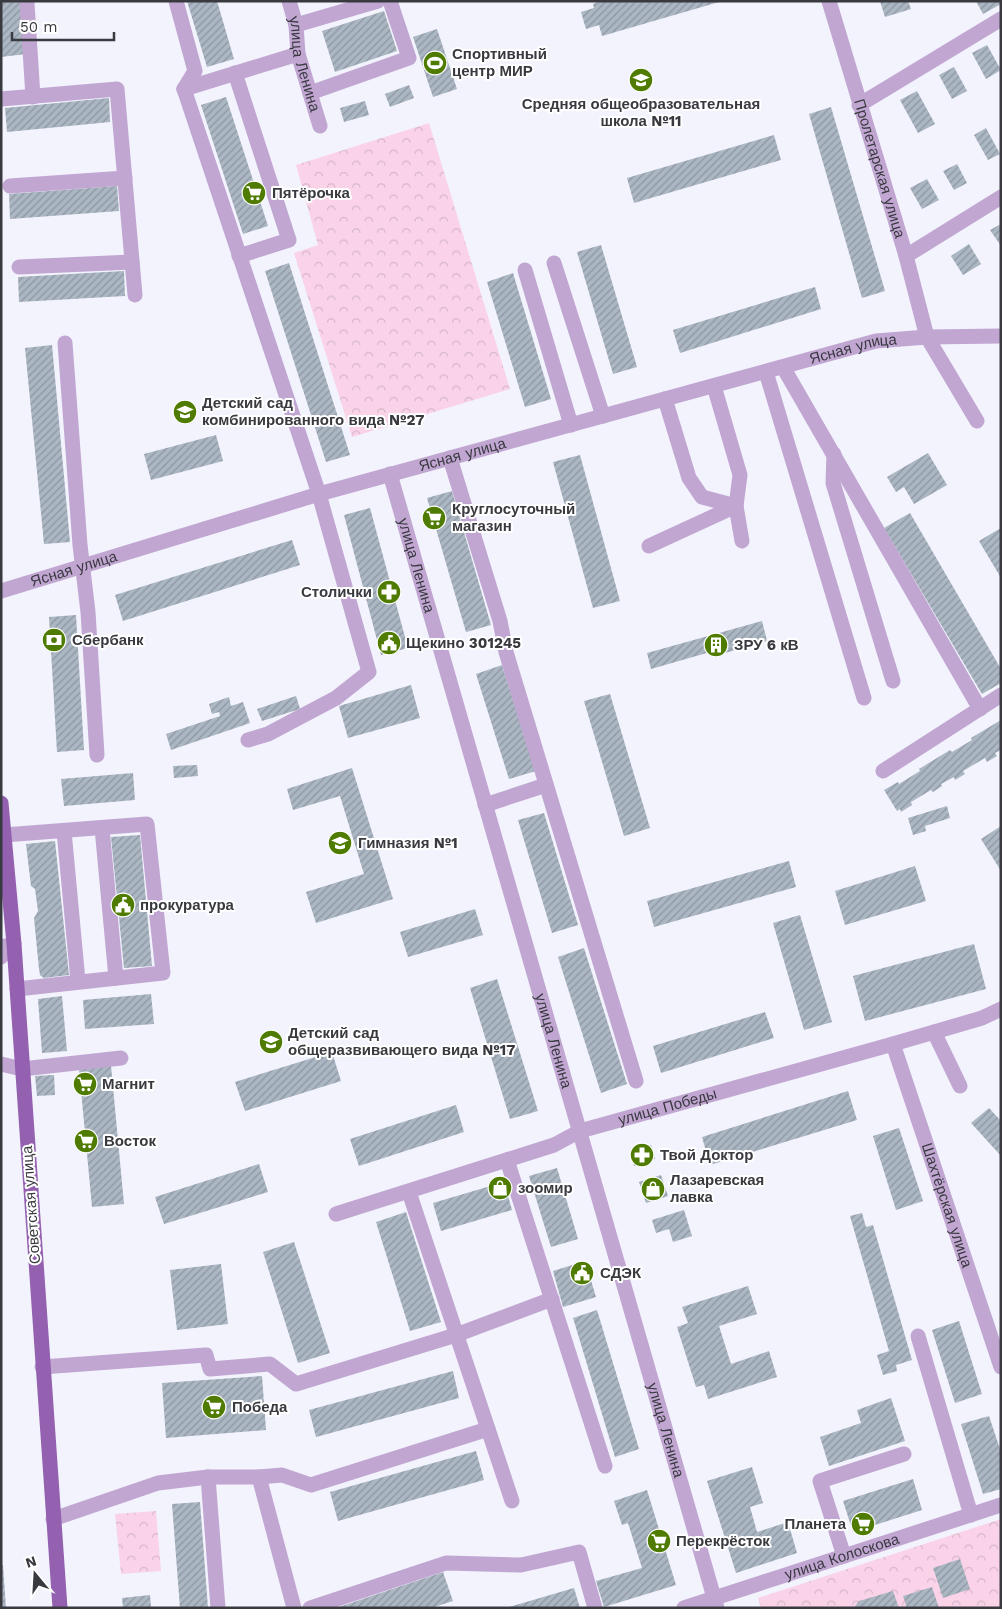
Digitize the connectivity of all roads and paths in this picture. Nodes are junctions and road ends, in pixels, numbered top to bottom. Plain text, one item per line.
1 (176, 1) edge
2 (289, 1) edge
3 (378, 1) edge
4 (390, 1) edge
5 (829, 1) edge
6 (27, 3) dead end
7 (1001, 19) edge
8 (296, 25) junction
9 (298, 54) junction
10 (235, 73) junction
11 (184, 89) junction
12 (310, 93) junction
13 (33, 97) junction
14 (1, 99) edge
15 (859, 105) junction
16 (320, 126) dead end
17 (125, 178) junction
18 (10, 186) dead end
19 (1001, 197) edge
20 (239, 256) junction
21 (906, 256) junction
22 (132, 262) junction
23 (554, 263) dead end
24 (19, 267) dead end
25 (525, 270) dead end
26 (135, 295) dead end
27 (1001, 336) edge
28 (927, 337) junction
29 (65, 344) dead end
30 (783, 367) junction
31 (766, 372) junction
32 (714, 386) junction
33 (665, 399) junction
34 (603, 416) junction
35 (977, 421) dead end
36 (571, 425) junction
37 (834, 454) junction
38 (450, 458) junction
39 (390, 474) junction
40 (319, 494) junction
41 (736, 506) junction
42 (742, 541) dead end
43 (649, 546) dead end
44 (84, 566) junction
45 (1, 591) edge
46 (893, 681) dead end
47 (1001, 695) edge
48 (864, 698) dead end
49 (980, 709) junction
50 (248, 740) dead end
51 (97, 755) dead end
52 (883, 771) dead end
53 (546, 785) junction
54 (1, 803) edge
55 (486, 805) junction
56 (102, 828) junction
57 (64, 831) junction
58 (4, 835) junction
59 (8, 946) edge
60 (1, 957) edge
61 (116, 978) junction
62 (78, 981) junction
63 (17, 989) junction
64 (1001, 1009) edge
65 (934, 1032) junction
66 (892, 1044) junction
67 (121, 1058) dead end
68 (1, 1064) edge
69 (22, 1069) junction
70 (636, 1081) dead end
71 (960, 1086) dead end
72 (580, 1131) junction
73 (507, 1160) junction
74 (410, 1192) junction
75 (336, 1214) dead end
76 (552, 1299) junction
77 (456, 1334) junction
78 (918, 1336) dead end
79 (42, 1367) junction
80 (1001, 1367) edge
81 (488, 1429) junction
82 (904, 1454) dead end
83 (606, 1466) dead end
84 (208, 1477) junction
85 (259, 1477) junction
86 (512, 1501) dead end
87 (1001, 1505) edge
88 (971, 1515) junction
89 (53, 1519) junction
90 (844, 1556) junction
91 (716, 1603) edge
92 (60, 1608) edge
93 (218, 1608) edge
94 (294, 1608) edge
95 (310, 1608) edge
96 (595, 1608) edge
97 (684, 1608) edge

1 - 11 street
2 - 8 street, улица Ленина
3 - 8 street
4 - 12 street
5 - 15 street, Пролетарская улица
6 - 13 street
7 - 15 street
8 - 9 street, улица Ленина
9 - 10 street
9 - 12 street, улица Ленина
10 - 11 street
10 - 20 street
11 - 20 street
12 - 16 street, улица Ленина
13 - 14 street
13 - 17 street
15 - 21 street, Пролетарская улица
17 - 18 street
17 - 22 street
19 - 21 street
20 - 40 street
21 - 28 street, Пролетарская улица
22 - 24 street
22 - 26 street
23 - 34 street
25 - 36 street
27 - 28 street, Ясная улица
28 - 30 street, Ясная улица
28 - 35 street, Пролетарская улица
29 - 44 street
30 - 31 street, Ясная улица
30 - 37 street
31 - 32 street, Ясная улица
31 - 48 street
32 - 33 street, Ясная улица
32 - 41 street
33 - 34 street, Ясная улица
33 - 41 street
34 - 36 street, Ясная улица
36 - 38 street, Ясная улица
37 - 46 street
37 - 49 street
38 - 39 street, Ясная улица
38 - 53 street
39 - 40 street, Ясная улица
39 - 55 street, улица Ленина
40 - 44 street, Ясная улица
40 - 50 street
41 - 42 street
41 - 43 street
44 - 45 street, Ясная улица
44 - 51 street
47 - 49 street
49 - 52 street
53 - 55 street
53 - 70 street
54 - 58 main road, Советская улица
55 - 72 street, улица Ленина
56 - 57 street
56 - 61 street
56 - 61 street
57 - 58 street
57 - 62 street
58 - 59 main road, Советская улица
59 - 60 street
59 - 63 main road, Советская улица
61 - 62 street
62 - 63 street
63 - 69 main road, Советская улица
64 - 65 street, улица Победы
65 - 66 street, улица Победы
65 - 71 street
66 - 72 street, улица Победы
66 - 80 street, Шахтёрская улица
67 - 69 street
68 - 69 street
69 - 79 main road, Советская улица
72 - 73 street, улица Победы
72 - 91 street, улица Ленина
73 - 74 street, улица Победы
73 - 76 street
74 - 75 street, улица Победы
74 - 77 street
76 - 77 street
76 - 83 street
77 - 79 street
77 - 81 street
78 - 88 street
79 - 89 main road, Советская улица
81 - 85 street
81 - 86 street
82 - 90 street
84 - 85 street
84 - 89 street
84 - 93 street
85 - 94 street
87 - 88 street, улица Колоскова
88 - 90 street, улица Колоскова
89 - 92 main road, Советская улица
90 - 91 street, улица Колоскова
91 - 97 street, улица Колоскова
95 - 96 street

